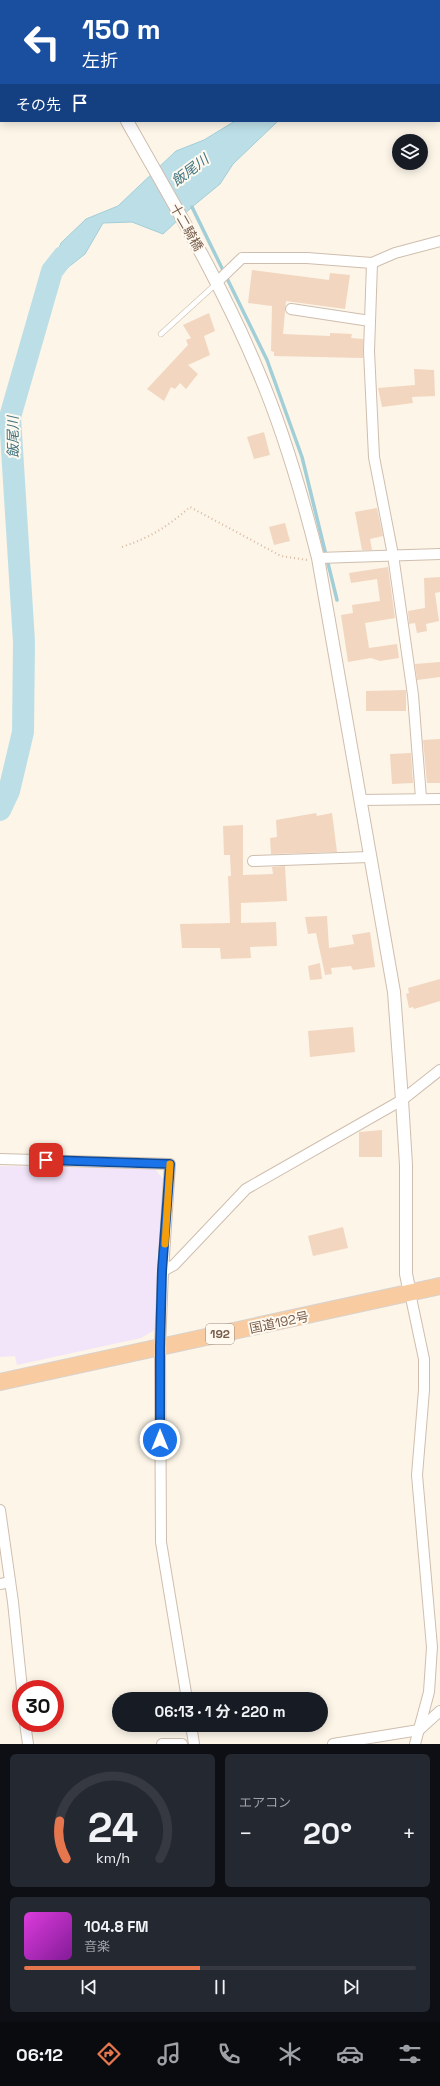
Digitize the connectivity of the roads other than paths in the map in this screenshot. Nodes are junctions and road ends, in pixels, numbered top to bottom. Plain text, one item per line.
1 (128, 122) edge
2 (440, 241) edge
3 (372, 263) junction
4 (223, 277) junction
5 (291, 309) dead end
6 (370, 321) junction
7 (161, 334) dead end
8 (440, 554) edge
9 (393, 555) junction
10 (324, 557) junction
11 (421, 798) junction
12 (440, 799) edge
13 (360, 800) junction
14 (369, 857) junction
15 (253, 861) dead end
16 (440, 1070) edge
17 (402, 1100) junction
18 (0, 1159) edge
19 (162, 1271) junction
20 (440, 1286) edge
21 (410, 1293) junction
22 (160, 1347) junction
23 (0, 1382) edge
24 (0, 1510) edge
25 (5, 1583) edge
26 (21, 1680) edge
27 (186, 1692) edge
28 (440, 1711) edge
29 (419, 1730) junction
30 (26, 1732) edge
31 (192, 1732) edge
32 (28, 1744) edge
33 (162, 1744) edge
34 (182, 1744) edge
35 (194, 1744) edge
36 (333, 1744) edge
37 (415, 1744) edge

1 - 4 street, 十二騎橋
2 - 3 street
3 - 4 street
3 - 6 street
4 - 7 lane
4 - 10 street, 十二騎橋
5 - 6 street
6 - 9 street
8 - 9 street
9 - 10 street
9 - 11 street
10 - 13 street, 十二騎橋
11 - 12 street
11 - 13 street
13 - 14 street, 十二騎橋
14 - 15 street
14 - 17 street, 十二騎橋
16 - 17 street
17 - 19 street
17 - 21 street, 十二騎橋
18 - 19 street
19 - 22 street
20 - 21 highway, 国道192号 / 192
21 - 22 highway, 国道192号 / 192
21 - 29 street
22 - 23 highway, 国道192号 / 192
22 - 27 street
24 - 25 street
25 - 26 street
28 - 29 street
29 - 36 street
29 - 37 street
30 - 32 street
31 - 35 street
33 - 34 street

